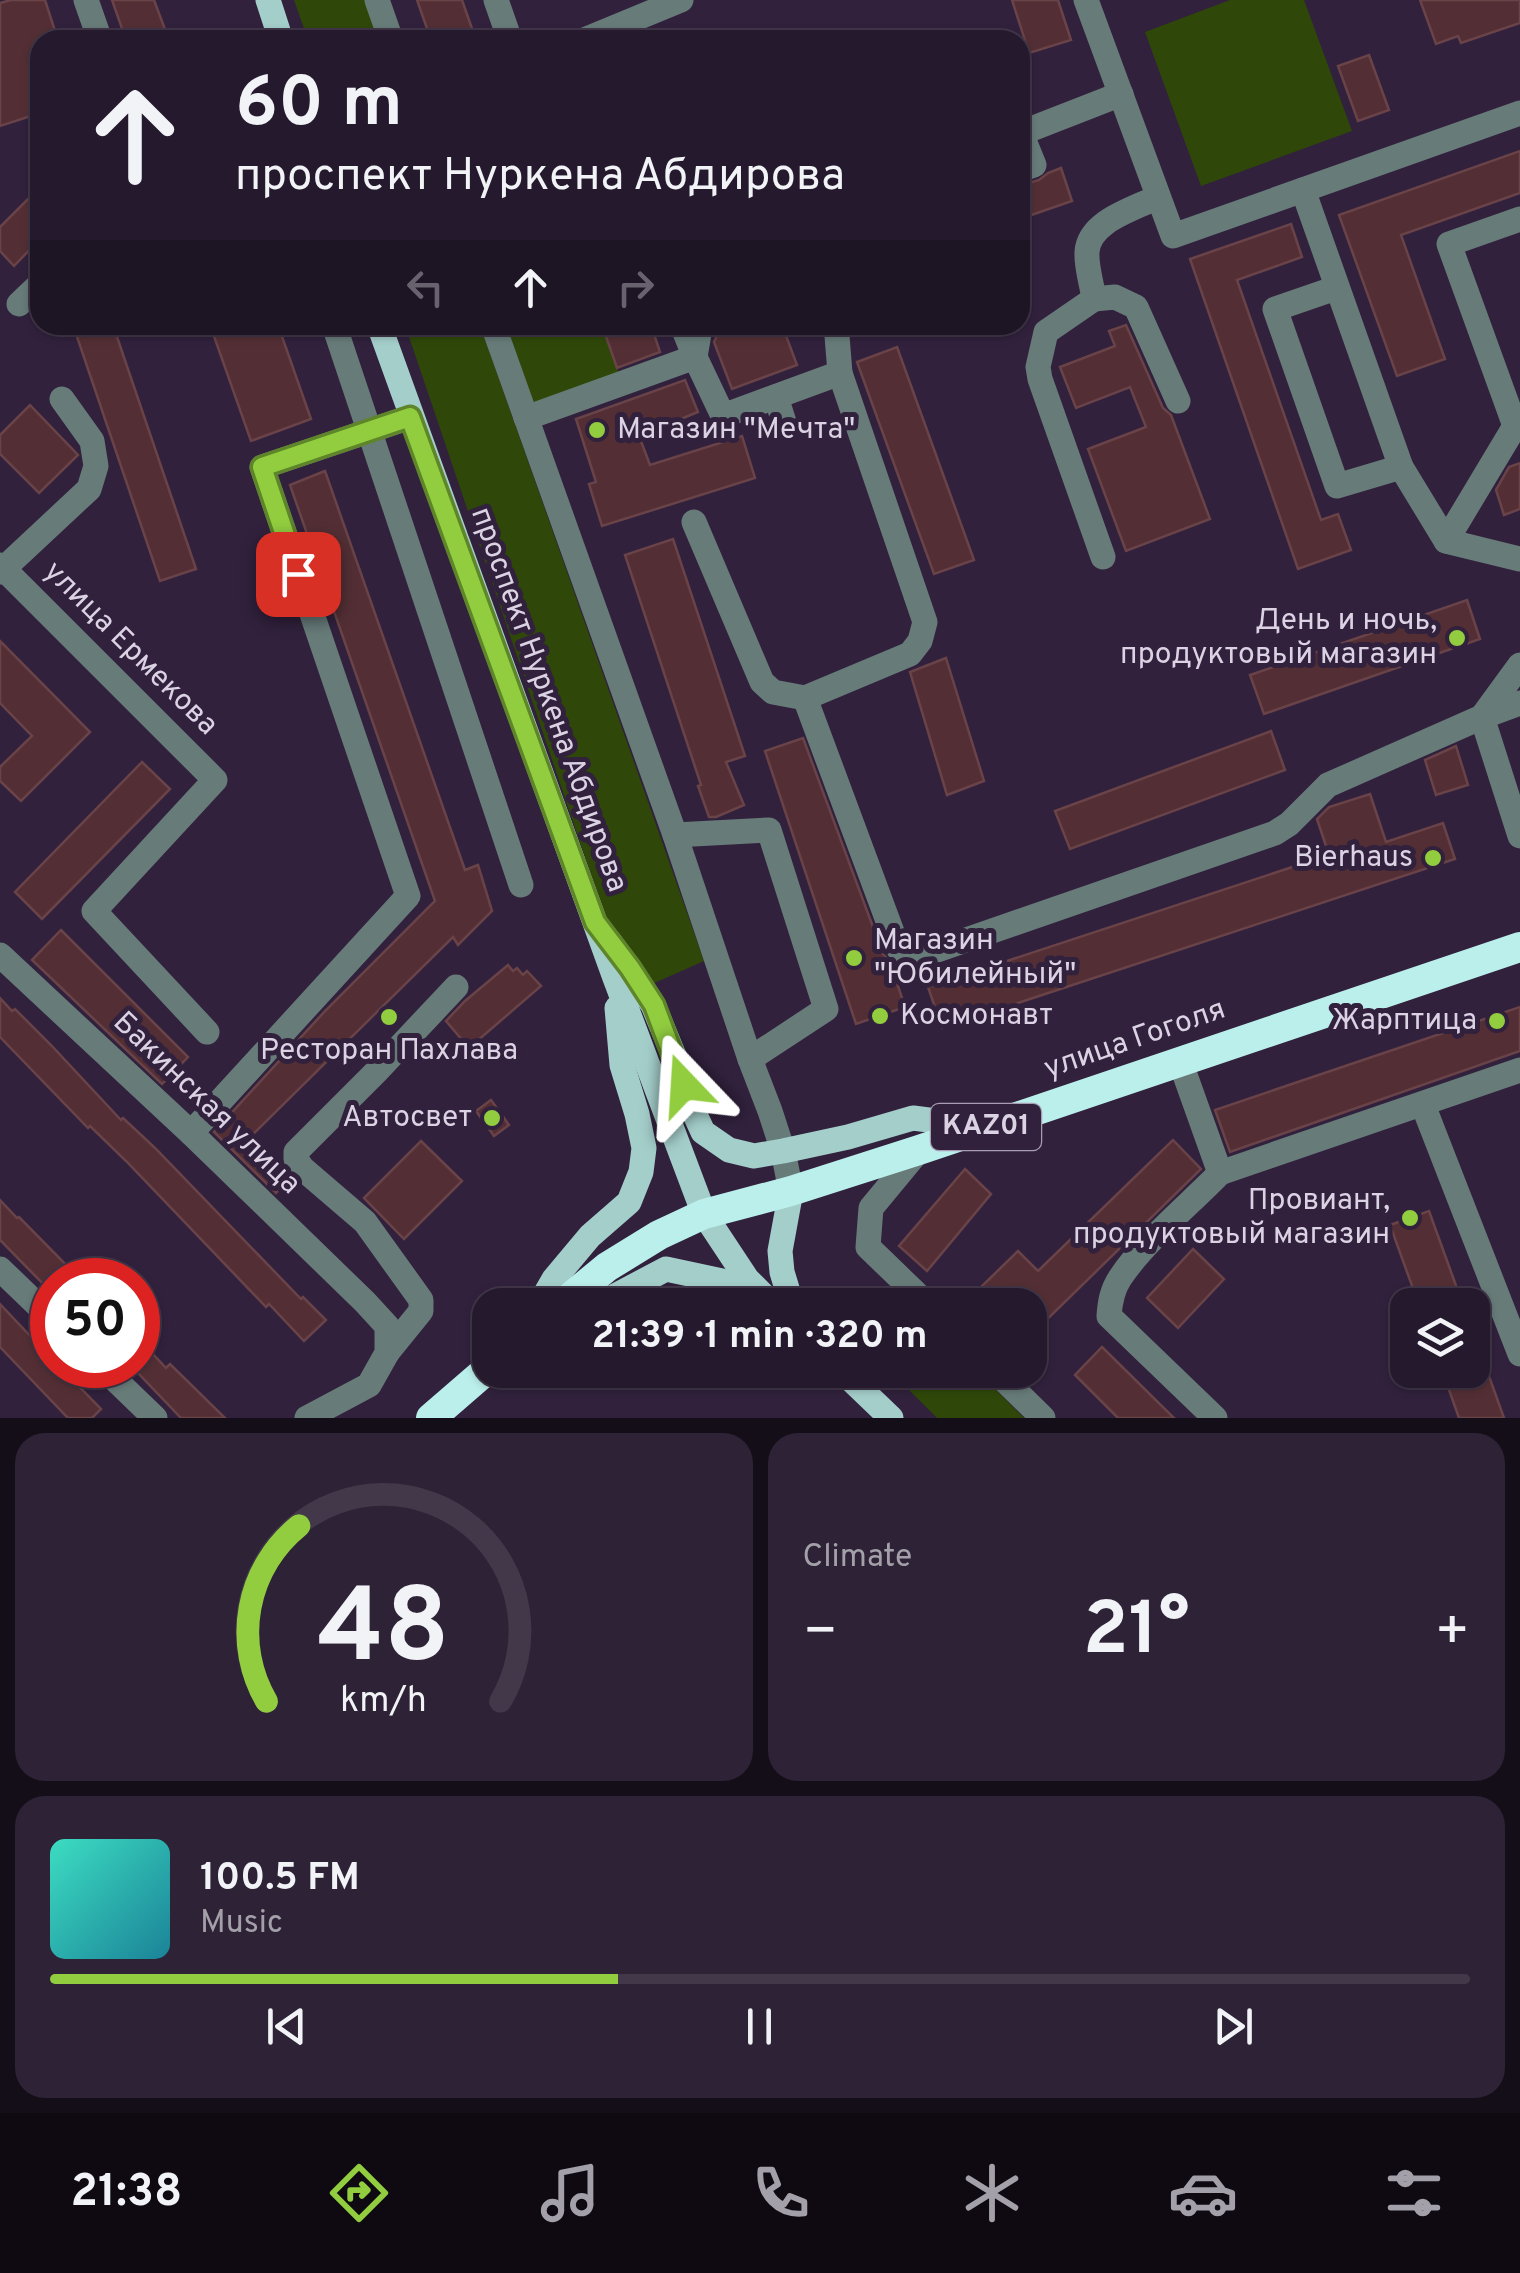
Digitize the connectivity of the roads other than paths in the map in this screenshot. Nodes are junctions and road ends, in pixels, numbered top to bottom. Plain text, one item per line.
1 (86, 0) edge
2 (268, 0) edge
3 (377, 0) edge
4 (496, 0) edge
5 (682, 0) edge
6 (1086, 0) edge
7 (96, 30) edge
8 (278, 30) edge
9 (388, 30) edge
10 (506, 30) edge
11 (608, 30) edge
12 (1121, 94) junction
13 (1520, 114) edge
14 (1030, 129) edge
15 (1303, 190) junction
16 (1158, 196) junction
17 (1520, 219) edge
18 (1336, 288) junction
19 (30, 293) edge
20 (1094, 299) junction
21 (18, 304) dead end
22 (337, 335) edge
23 (381, 335) edge
24 (497, 335) edge
25 (686, 335) edge
26 (699, 335) edge
27 (837, 335) edge
28 (695, 357) junction
29 (840, 373) junction
30 (776, 396) junction
31 (62, 399) dead end
32 (1178, 401) dead end
33 (410, 417) junction
34 (526, 418) junction
35 (784, 422) dead end
36 (1517, 426) edge
37 (370, 430) junction
38 (1401, 467) junction
39 (694, 522) dead end
40 (1446, 541) junction
41 (1104, 557) dead end
42 (1520, 559) edge
43 (1, 569) edge
44 (1520, 665) edge
45 (806, 698) junction
46 (1520, 703) edge
47 (1482, 716) junction
48 (674, 835) junction
49 (1520, 836) edge
50 (521, 886) dead end
51 (595, 922) junction
52 (1520, 946) edge
53 (0, 956) edge
54 (615, 978) junction
55 (456, 987) dead end
56 (207, 1032) dead end
57 (750, 1059) junction
58 (1180, 1061) junction
59 (1520, 1070) edge
60 (1424, 1104) junction
61 (986, 1127) junction
62 (191, 1133) junction
63 (919, 1150) junction
64 (783, 1151) junction
65 (1220, 1174) junction
66 (791, 1191) junction
67 (704, 1214) junction
68 (0, 1268) edge
69 (549, 1288) edge
70 (582, 1288) edge
71 (629, 1288) edge
72 (732, 1288) edge
73 (756, 1288) edge
74 (787, 1288) edge
75 (911, 1288) edge
76 (30, 1297) edge
77 (387, 1353) junction
78 (1519, 1356) edge
79 (472, 1383) edge
80 (124, 1388) edge
81 (860, 1388) edge
82 (1012, 1388) edge
83 (155, 1418) edge
84 (307, 1418) edge
85 (431, 1418) edge
86 (891, 1418) edge
87 (1043, 1418) edge
88 (1215, 1418) edge

1 - 7 street
2 - 8 main road
3 - 9 street
4 - 10 street
5 - 11 street
6 - 12 street
12 - 14 street
12 - 16 street
13 - 15 street
15 - 16 street
15 - 18 street
16 - 20 street
17 - 36 street
18 - 38 street
18 - 38 street
19 - 21 street
20 - 32 street
20 - 41 street
22 - 37 street
23 - 33 main road, проспект Нуркена Абдирова
24 - 34 street
25 - 28 street
26 - 28 street
27 - 29 street
28 - 30 street
28 - 34 street
29 - 30 street
29 - 45 street
30 - 35 street
31 - 43 street
33 - 37 street
33 - 51 main road, проспект Нуркена Абдирова
34 - 48 street
36 - 40 street
37 - 50 street
37 - 62 street
38 - 40 street
39 - 45 street
40 - 42 street
43 - 56 street, улица Ермекова
44 - 47 street
45 - 47 street
46 - 47 street
47 - 49 street
48 - 57 street
48 - 57 street
51 - 54 main road, проспект Нуркена Абдирова
51 - 64 main road
52 - 58 highway, улица Гоголя / KАZ01
53 - 62 street, Бакинская улица
54 - 67 main road, проспект Нуркена Абдирова
54 - 69 main road
55 - 77 street
57 - 64 street
58 - 61 highway, улица Гоголя / KАZ01
58 - 65 street
59 - 60 street
60 - 65 street
60 - 78 street
61 - 63 highway, улица Гоголя / KАZ01
61 - 64 main road
62 - 77 street, Бакинская улица
63 - 66 highway, улица Гоголя / KАZ01
63 - 75 street
64 - 66 street
65 - 88 street
66 - 67 highway, улица Гоголя / KАZ01
66 - 74 main road
67 - 70 highway, улица Гоголя / KАZ01
67 - 73 main road, проспект Нуркена Абдирова
68 - 76 street
71 - 72 main road
77 - 84 street
79 - 85 highway
80 - 83 street
81 - 86 main road
82 - 87 street

